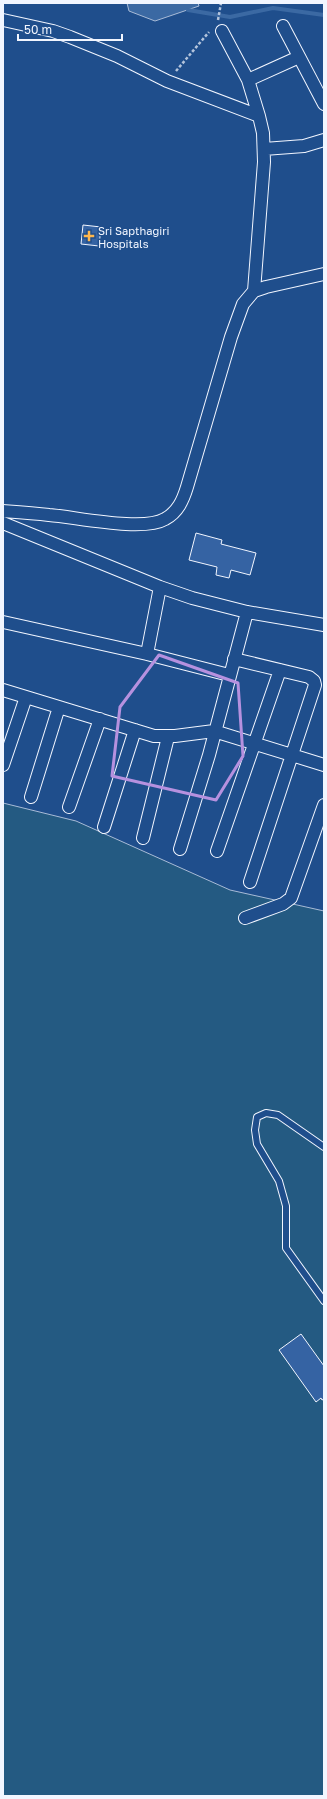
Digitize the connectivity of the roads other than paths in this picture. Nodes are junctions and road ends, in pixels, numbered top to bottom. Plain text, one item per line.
1 (3, 20) edge
2 (283, 26) dead end
3 (217, 28) road end
4 (299, 57) junction
5 (248, 80) junction
6 (324, 104) edge
7 (260, 116) junction
8 (324, 140) edge
9 (264, 149) junction
10 (322, 278) edge
11 (254, 291) junction
12 (3, 512) edge
13 (3, 523) edge
14 (160, 587) junction
15 (247, 612) junction
16 (3, 622) edge
17 (324, 625) edge
18 (148, 654) junction
19 (234, 659) junction
20 (280, 670) junction
21 (230, 675) junction
22 (3, 690) edge
23 (26, 697) junction
24 (59, 707) junction
25 (100, 719) junction
26 (135, 730) junction
27 (214, 731) junction
28 (168, 737) junction
29 (254, 743) junction
30 (292, 755) junction
31 (324, 765) edge
32 (3, 766) edge
33 (31, 798) dead end
34 (324, 805) edge
35 (69, 807) dead end
36 (104, 827) dead end
37 (143, 838) dead end
38 (180, 849) dead end
39 (217, 851) dead end
40 (250, 882) dead end
41 (246, 918) dead end
42 (324, 1147) edge
43 (324, 1301) edge

1 - 7 street
2 - 4 street
3 - 5 street
4 - 5 street
4 - 6 street
5 - 7 street
7 - 9 street
8 - 9 street
9 - 11 street
10 - 11 street
11 - 12 street
13 - 14 street
14 - 15 street
14 - 18 street
15 - 17 street
15 - 19 street
16 - 18 street
18 - 21 street
19 - 20 street
19 - 21 street
20 - 29 street
20 - 30 street
21 - 27 street
22 - 23 street
23 - 24 street
23 - 32 street
24 - 25 street
24 - 33 street
25 - 26 street
25 - 35 street
26 - 28 street
26 - 36 street
27 - 28 street
27 - 29 street
27 - 38 street
28 - 37 street
29 - 30 street
29 - 39 street
30 - 31 street
30 - 40 street
34 - 41 street
42 - 43 lane

